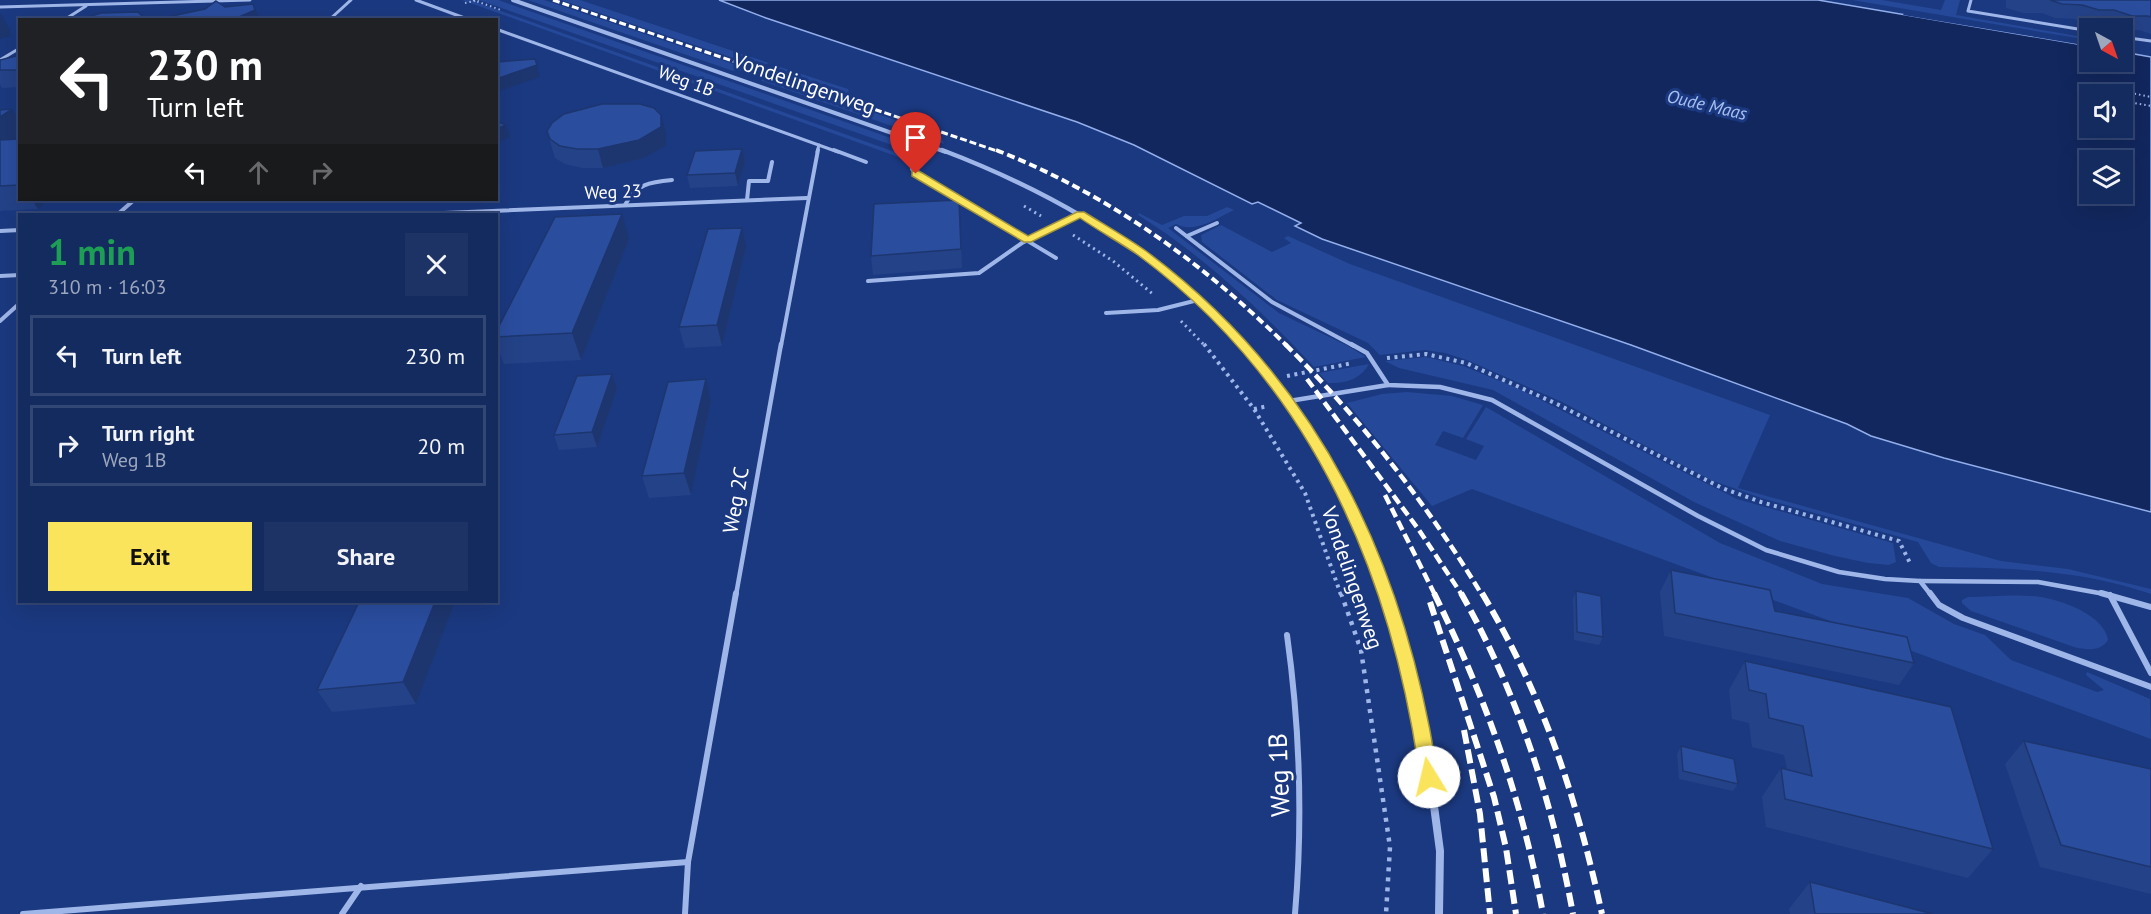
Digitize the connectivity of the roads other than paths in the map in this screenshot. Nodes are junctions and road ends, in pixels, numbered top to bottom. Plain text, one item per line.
1 (250, 0) edge
2 (351, 0) edge
3 (416, 0) edge
4 (513, 0) edge
5 (1971, 0) edge
6 (88, 4) junction
7 (0, 8) edge
8 (67, 18) edge
9 (331, 18) edge
10 (465, 18) edge
11 (2079, 29) edge
12 (498, 30) edge
13 (2133, 39) edge
14 (2151, 41) edge
15 (18, 49) edge
16 (0, 60) edge
17 (819, 145) junction
18 (935, 148) junction
19 (772, 162) dead end
20 (866, 162) dead end
21 (672, 180) dead end
22 (807, 198) junction
23 (747, 200) junction
24 (133, 201) edge
25 (626, 205) junction
26 (119, 213) edge
27 (443, 213) edge
28 (1081, 214) junction
29 (1217, 223) dead end
30 (1176, 228) dead end
31 (18, 230) edge
32 (0, 231) edge
33 (1187, 236) junction
34 (1027, 240) junction
35 (1056, 258) dead end
36 (0, 276) edge
37 (7, 276) junction
38 (18, 276) edge
39 (868, 281) dead end
40 (0, 282) edge
41 (1199, 300) junction
42 (18, 305) edge
43 (1106, 313) dead end
44 (0, 321) edge
45 (1388, 385) junction
46 (1289, 401) junction
47 (1920, 581) junction
48 (2110, 596) junction
49 (2151, 607) edge
50 (1287, 635) dead end
51 (2151, 673) edge
52 (2151, 687) edge
53 (688, 862) junction
54 (361, 886) junction
55 (23, 914) edge
56 (342, 914) edge
57 (685, 914) edge
58 (1295, 914) edge
59 (1439, 914) edge

1 - 6 lane
2 - 9 lane
3 - 10 lane
4 - 18 street, Vondelingenweg
5 - 11 lane
6 - 7 lane
6 - 8 lane
12 - 17 lane, Weg 1B
13 - 14 lane
15 - 16 lane
17 - 20 lane, Weg 1B
17 - 22 lane, Weg 2C
18 - 28 street, Vondelingenweg
18 - 34 lane
19 - 23 lane
21 - 25 lane
22 - 23 lane, Weg 23
22 - 53 lane, Weg 2C
23 - 25 lane, Weg 23
24 - 26 lane
25 - 27 lane, Weg 23
28 - 34 lane
28 - 41 street, Vondelingenweg
29 - 33 lane
30 - 33 lane
31 - 32 lane
33 - 45 lane
34 - 35 lane
34 - 39 lane
36 - 37 lane
37 - 38 lane
37 - 40 lane
41 - 43 lane
41 - 46 street, Vondelingenweg
42 - 44 lane
45 - 46 lane
45 - 47 lane
46 - 59 street, Vondelingenweg
47 - 48 lane
47 - 52 lane
48 - 49 lane
48 - 51 lane
50 - 58 lane, Weg 1B
53 - 54 lane
53 - 57 lane
54 - 55 lane
54 - 56 lane

